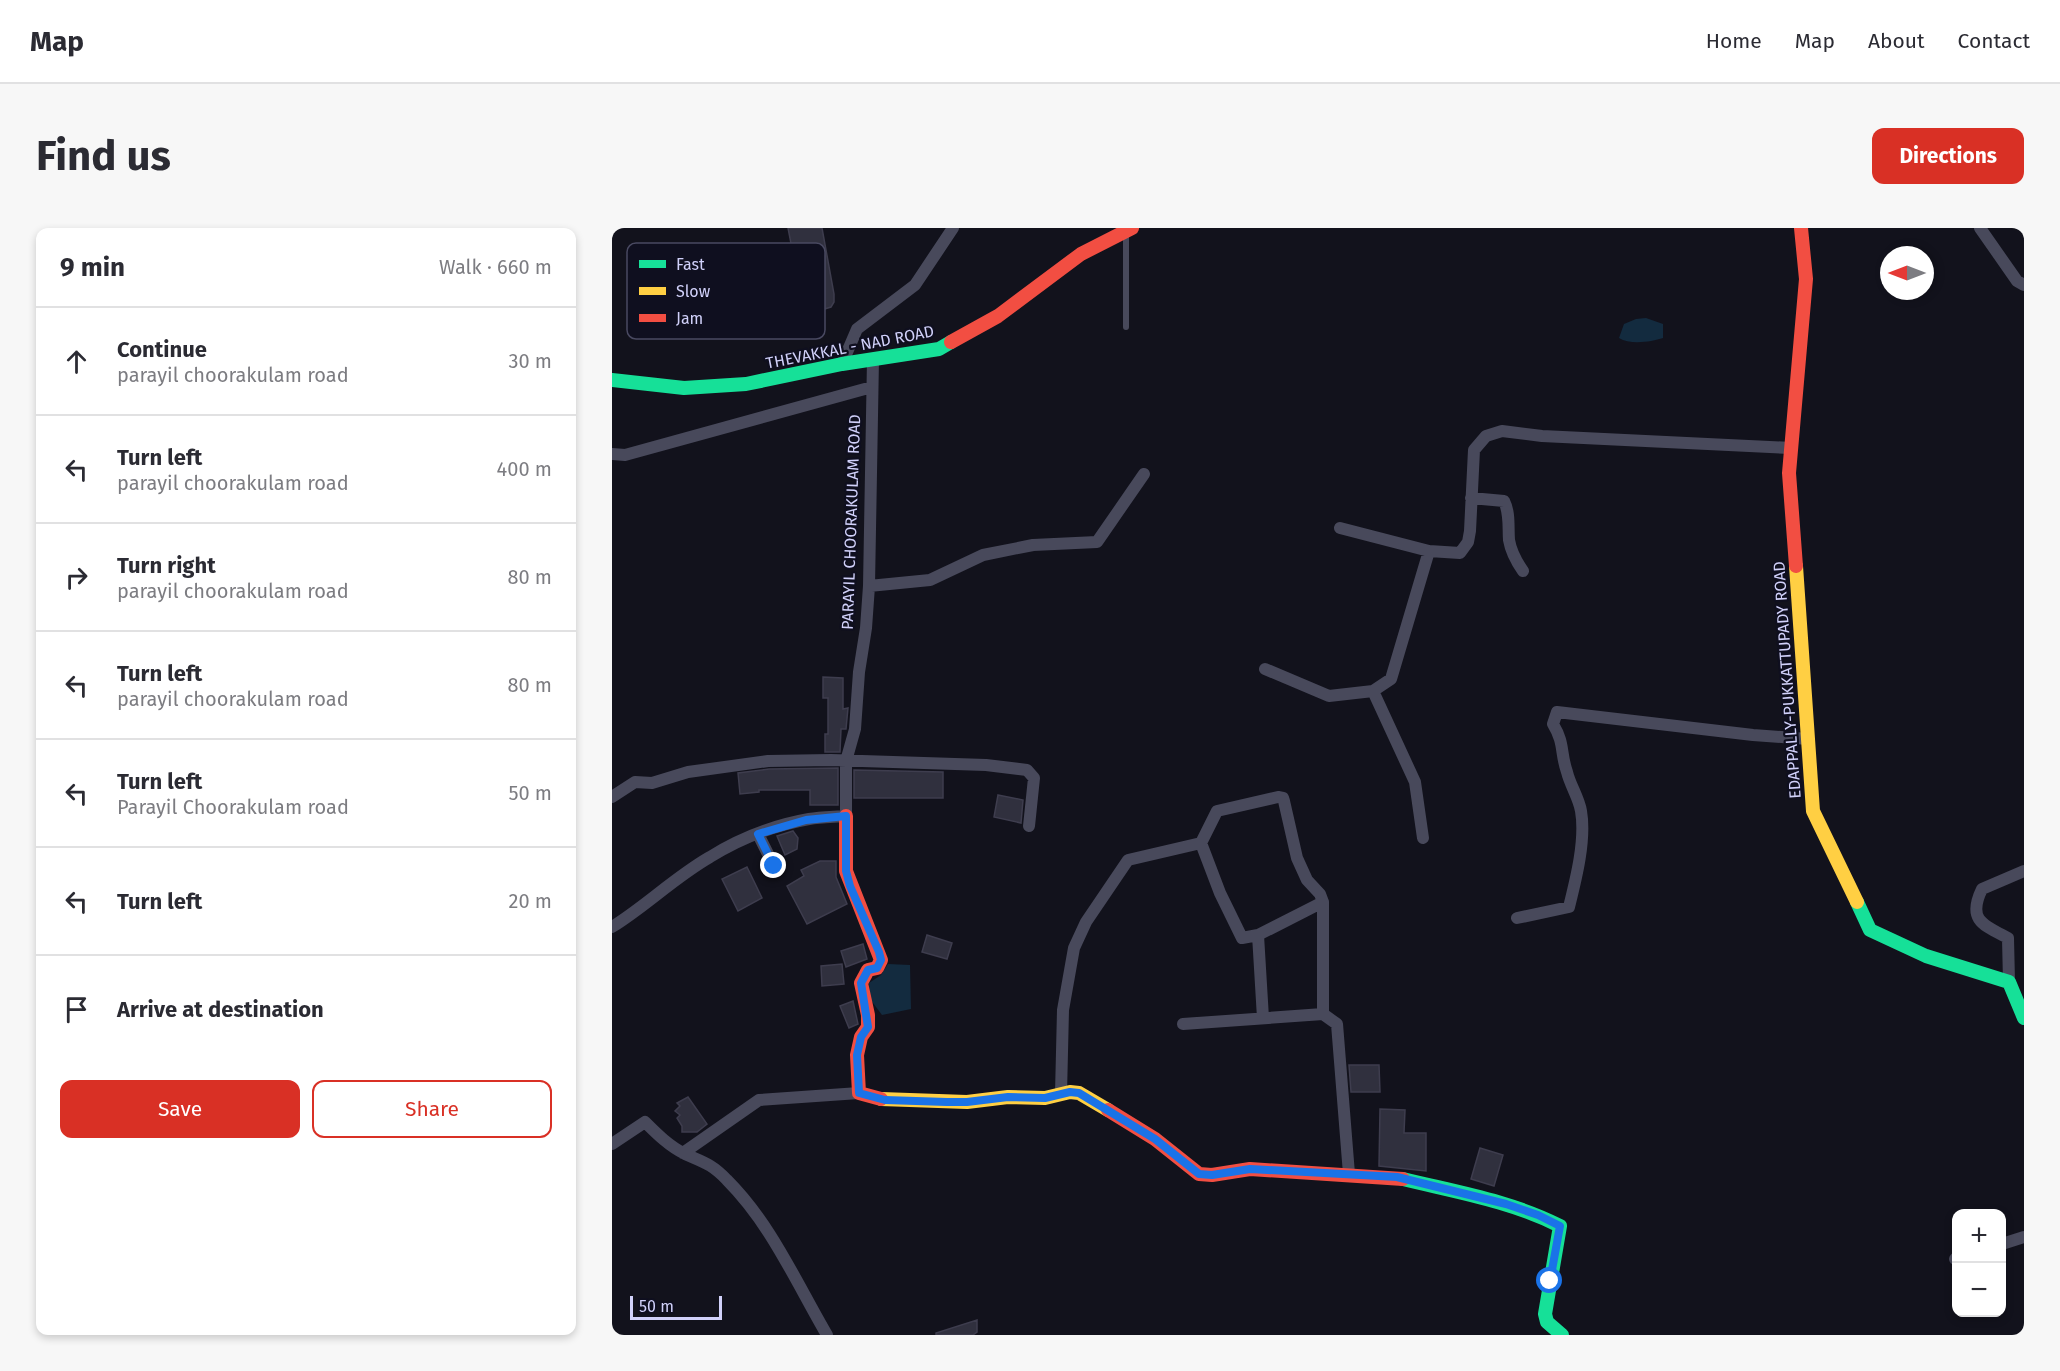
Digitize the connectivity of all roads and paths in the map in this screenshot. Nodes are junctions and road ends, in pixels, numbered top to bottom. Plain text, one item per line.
1 (953, 228) edge
2 (1801, 228) edge
3 (1980, 228) edge
4 (1129, 230) edge
5 (2024, 285) edge
6 (1126, 327) dead end
7 (873, 359) junction
8 (842, 364) junction
9 (612, 380) edge
10 (872, 387) junction
11 (1791, 448) junction
12 (612, 454) edge
13 (1144, 474) dead end
14 (1472, 498) junction
15 (1340, 528) dead end
16 (1429, 551) junction
17 (1523, 571) dead end
18 (869, 586) junction
19 (1265, 669) dead end
20 (1373, 691) junction
21 (1808, 738) junction
22 (846, 762) junction
23 (612, 797) edge
24 (846, 816) junction
25 (1029, 826) dead end
26 (758, 834) junction
27 (1424, 838) dead end
28 (1202, 843) junction
29 (774, 866) dead end
30 (2024, 871) edge
31 (1323, 902) junction
32 (1517, 918) dead end
33 (612, 927) edge
34 (1258, 935) junction
35 (2009, 982) junction
36 (1323, 1014) junction
37 (1263, 1018) junction
38 (2024, 1018) edge
39 (1183, 1024) dead end
40 (859, 1093) junction
41 (1061, 1094) junction
42 (612, 1144) edge
43 (683, 1153) junction
44 (1349, 1174) junction
45 (2024, 1237) edge
46 (2006, 1242) edge
47 (827, 1335) edge
48 (1562, 1335) edge

1 - 8 street
2 - 11 main road, EDAPPALLY-PUKKATTUPADY ROAD
3 - 5 street
4 - 6 lane
4 - 7 main road, THEVAKKAL - NAD ROAD
7 - 8 main road, THEVAKKAL - NAD ROAD
7 - 10 street, PARAYIL CHOORAKULAM ROAD
8 - 9 main road, THEVAKKAL - NAD ROAD
10 - 12 street
10 - 18 street, PARAYIL CHOORAKULAM ROAD
11 - 14 street
11 - 21 main road, EDAPPALLY-PUKKATTUPADY ROAD
13 - 18 street
14 - 16 street
14 - 17 street
15 - 16 street
16 - 20 street
18 - 22 street, PARAYIL CHOORAKULAM ROAD
19 - 20 street
20 - 27 street
21 - 32 street
21 - 35 main road, EDAPPALLY-PUKKATTUPADY ROAD
22 - 23 street
22 - 24 street, PARAYIL CHOORAKULAM ROAD
22 - 25 street
24 - 26 street
24 - 40 main road
26 - 29 street
26 - 33 street
28 - 31 street
28 - 34 street
28 - 41 street
30 - 35 street
31 - 34 street
31 - 36 street
34 - 37 street
35 - 38 main road
36 - 37 street
36 - 44 street
37 - 39 street
40 - 41 main road
40 - 43 street
41 - 44 main road
42 - 43 street
43 - 47 street
44 - 48 main road
45 - 46 street

